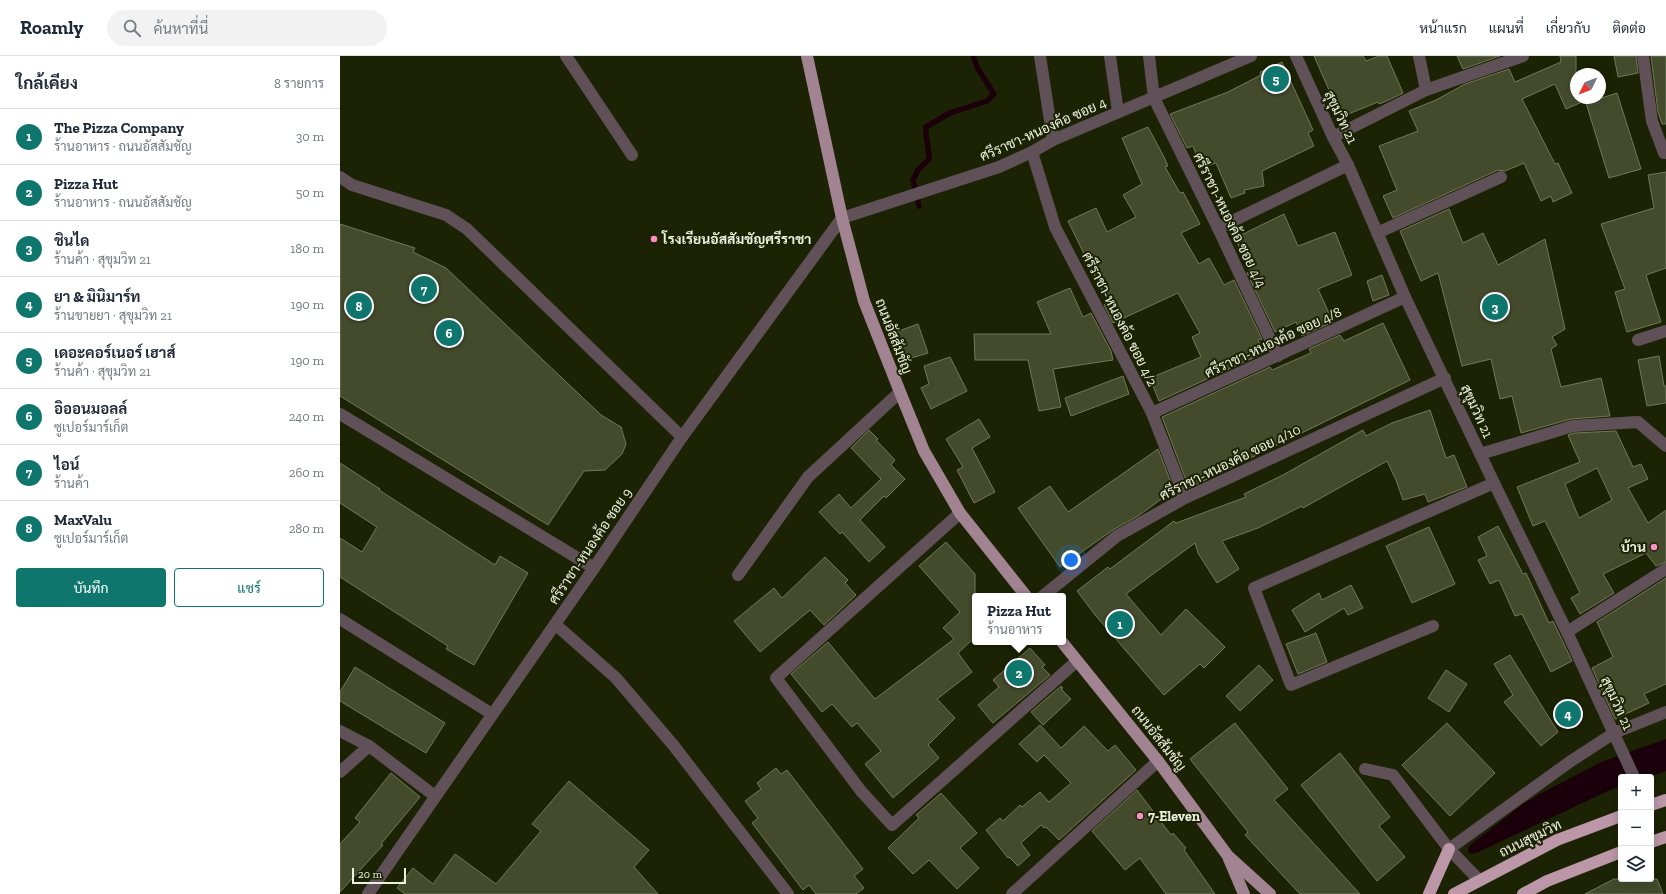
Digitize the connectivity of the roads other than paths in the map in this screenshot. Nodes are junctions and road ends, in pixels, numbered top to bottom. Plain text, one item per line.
1 (566, 56) edge
2 (807, 56) edge
3 (1040, 56) edge
4 (1110, 56) edge
5 (1150, 56) edge
6 (1251, 56) edge
7 (1296, 56) edge
8 (1419, 56) edge
9 (1523, 56) edge
10 (1643, 56) edge
11 (1426, 90) junction
12 (1154, 98) junction
13 (1118, 112) junction
14 (1333, 137) junction
15 (1053, 140) junction
16 (1032, 152) junction
17 (1666, 153) edge
18 (632, 155) dead end
19 (1348, 165) junction
20 (340, 177) edge
21 (1501, 177) dead end
22 (842, 218) junction
23 (1218, 228) junction
24 (1378, 233) junction
25 (1405, 297) junction
26 (1666, 331) edge
27 (1638, 340) dead end
28 (1278, 356) junction
29 (1445, 378) junction
30 (900, 392) junction
31 (1152, 413) junction
32 (340, 414) edge
33 (682, 437) junction
34 (1666, 446) edge
35 (1480, 454) junction
36 (1494, 483) junction
37 (1185, 498) junction
38 (960, 513) junction
39 (594, 568) junction
40 (1666, 569) edge
41 (738, 575) dead end
42 (1024, 593) edge
43 (1047, 593) edge
44 (340, 619) edge
45 (555, 624) junction
46 (1433, 626) dead end
47 (1567, 632) junction
48 (1064, 645) edge
49 (1077, 661) junction
50 (1666, 712) edge
51 (492, 714) junction
52 (340, 731) edge
53 (1614, 733) junction
54 (369, 746) junction
55 (1158, 761) junction
56 (1365, 768) dead end
57 (340, 772) edge
58 (1633, 774) edge
59 (435, 796) junction
60 (1666, 800) edge
61 (1654, 804) edge
62 (1618, 817) edge
63 (1666, 837) edge
64 (1654, 841) edge
65 (1450, 849) junction
66 (1618, 853) edge
67 (1228, 856) junction
68 (1479, 880) junction
69 (368, 894) edge
70 (788, 894) edge
71 (1012, 894) edge
72 (1244, 894) edge
73 (1270, 894) edge
74 (1429, 894) edge
75 (1454, 894) edge
76 (1523, 894) edge

1 - 18 street
2 - 22 main road, ถนนอัสสัมชัญ
3 - 15 street
4 - 13 street
5 - 12 street
6 - 12 street, ศรีราชา-หนองค้อ ซอย 4
7 - 14 street, สุขุมวิท 21
8 - 11 street
9 - 11 street
10 - 17 street
11 - 14 street
12 - 13 street, ศรีราชา-หนองค้อ ซอย 4
12 - 23 street, ศรีราชา-หนองค้อ ซอย 4/4
13 - 15 street, ศรีราชา-หนองค้อ ซอย 4
14 - 19 street, สุขุมวิท 21
15 - 16 street, ศรีราชา-หนองค้อ ซอย 4
16 - 22 street, ศรีราชา-หนองค้อ ซอย 4
16 - 31 street, ศรีราชา-หนองค้อ ซอย 4/2
19 - 23 street
19 - 24 street, สุขุมวิท 21
20 - 33 street
21 - 24 street
22 - 30 main road, ถนนอัสสัมชัญ
22 - 33 street, ศรีราชา-หนองค้อ ซอย 9
23 - 28 street, ศรีราชา-หนองค้อ ซอย 4/4
24 - 25 street, สุขุมวิท 21
25 - 28 street, ศรีราชา-หนองค้อ ซอย 4/8
25 - 29 street, สุขุมวิท 21
26 - 27 street
28 - 31 street, ศรีราชา-หนองค้อ ซอย 4/8
29 - 35 street, สุขุมวิท 21
29 - 37 street, ศรีราชา-หนองค้อ ซอย 4/10
30 - 38 main road, ถนนอัสสัมชัญ
30 - 41 street
31 - 37 street, ศรีราชา-หนองค้อ ซอย 4/2
32 - 39 street
33 - 39 street, ศรีราชา-หนองค้อ ซอย 9
34 - 35 street
35 - 36 street, สุขุมวิท 21
36 - 46 street
36 - 47 street, สุขุมวิท 21
37 - 43 street, ศรีราชา-หนองค้อ ซอย 4/10
38 - 42 main road, ถนนอัสสัมชัญ
38 - 49 street
39 - 45 street, ศรีราชา-หนองค้อ ซอย 9
40 - 47 street
44 - 51 street
45 - 51 street, ศรีราชา-หนองค้อ ซอย 9
45 - 70 street
47 - 53 street, สุขุมวิท 21
48 - 49 main road, ถนนอัสสัมชัญ
49 - 55 main road, ถนนอัสสัมชัญ
50 - 53 street
51 - 59 street, ศรีราชา-หนองค้อ ซอย 9
52 - 54 street
53 - 58 street, สุขุมวิท 21
53 - 65 street
54 - 57 street
54 - 59 street
55 - 67 main road, ถนนอัสสัมชัญ
55 - 71 street
56 - 65 street
59 - 69 street, ศรีราชา-หนองค้อ ซอย 9
60 - 61 highway
62 - 68 highway, ถนนสุขุมวิท
63 - 64 highway
65 - 68 street
65 - 74 highway
66 - 76 highway
67 - 72 main road, ถนนอัสสัมชัญ
67 - 73 main road, ถนนอัสสัมชัญ
68 - 75 highway, ถนนสุขุมวิท

